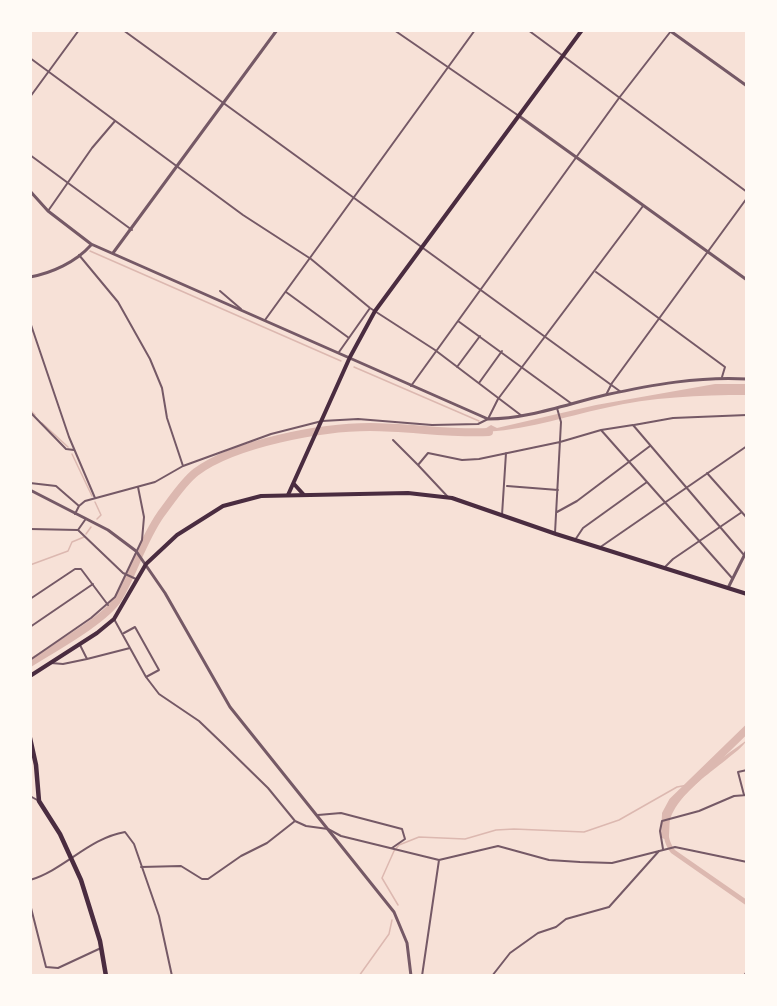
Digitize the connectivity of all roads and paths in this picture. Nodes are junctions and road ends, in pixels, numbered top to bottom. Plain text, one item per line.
1 (79, 30) edge
2 (123, 30) edge
3 (277, 30) edge
4 (394, 30) edge
5 (475, 30) edge
6 (528, 30) edge
7 (582, 30) edge
8 (670, 30) edge
9 (563, 55) junction
10 (30, 58) edge
11 (447, 69) junction
12 (49, 72) junction
13 (747, 86) edge
14 (30, 97) edge
15 (619, 98) junction
16 (224, 103) junction
17 (519, 116) junction
18 (115, 121) junction
19 (30, 155) edge
20 (577, 158) junction
21 (178, 167) junction
22 (67, 182) junction
23 (30, 191) edge
24 (747, 192) edge
25 (353, 197) junction
26 (747, 198) edge
27 (643, 206) junction
28 (48, 211) junction
29 (132, 230) junction
30 (91, 244) junction
31 (422, 246) junction
32 (706, 253) junction
33 (113, 254) junction
34 (79, 255) junction
35 (311, 259) junction
36 (595, 272) junction
37 (30, 277) edge
38 (747, 280) edge
39 (480, 290) junction
40 (220, 291) dead end
41 (286, 292) junction
42 (372, 310) junction
43 (244, 311) junction
44 (659, 318) junction
45 (265, 320) junction
46 (457, 320) junction
47 (30, 322) edge
48 (480, 336) junction
49 (546, 337) junction
50 (349, 338) junction
51 (435, 350) junction
52 (502, 351) junction
53 (339, 352) junction
54 (350, 357) junction
55 (457, 367) junction
56 (522, 368) junction
57 (722, 378) junction
58 (747, 379) edge
59 (612, 383) junction
60 (479, 384) junction
61 (411, 386) junction
62 (621, 392) junction
63 (606, 395) junction
64 (498, 399) junction
65 (572, 404) junction
66 (557, 408) junction
67 (30, 412) edge
68 (747, 415) edge
69 (522, 416) junction
70 (488, 419) junction
71 (321, 423) junction
72 (633, 425) junction
73 (601, 430) junction
74 (393, 440) dead end
75 (560, 442) junction
76 (650, 446) junction
77 (747, 446) edge
78 (74, 450) junction
79 (506, 453) junction
80 (630, 462) junction
81 (418, 465) junction
82 (183, 466) junction
83 (707, 473) junction
84 (647, 482) junction
85 (30, 483) edge
86 (294, 483) junction
87 (506, 485) junction
88 (138, 487) junction
89 (685, 488) junction
90 (30, 490) edge
91 (558, 490) junction
92 (288, 495) junction
93 (304, 495) junction
94 (448, 497) junction
95 (95, 498) junction
96 (664, 503) junction
97 (79, 506) junction
98 (557, 512) junction
99 (742, 512) junction
100 (75, 514) junction
101 (502, 515) junction
102 (747, 518) edge
103 (86, 519) junction
104 (720, 526) junction
105 (30, 529) edge
106 (78, 530) junction
107 (556, 534) junction
108 (575, 540) junction
109 (698, 542) junction
110 (599, 548) junction
111 (747, 550) edge
112 (136, 552) junction
113 (744, 555) junction
114 (146, 564) junction
115 (664, 569) junction
116 (126, 575) junction
117 (732, 578) junction
118 (139, 580) junction
119 (93, 584) junction
120 (728, 588) junction
121 (747, 594) edge
122 (30, 599) edge
123 (108, 605) junction
124 (114, 619) junction
125 (30, 627) edge
126 (124, 633) junction
127 (80, 645) junction
128 (130, 648) junction
129 (87, 659) junction
130 (30, 660) edge
131 (51, 663) junction
132 (30, 676) edge
133 (146, 677) junction
134 (30, 738) edge
135 (747, 770) edge
136 (746, 795) edge
137 (30, 796) edge
138 (39, 801) junction
139 (318, 815) junction
140 (295, 821) junction
141 (328, 829) junction
142 (392, 848) junction
143 (662, 850) junction
144 (72, 860) junction
145 (439, 860) junction
146 (747, 862) edge
147 (141, 867) junction
148 (30, 880) edge
149 (30, 904) edge
150 (101, 948) junction
151 (747, 971) edge
152 (106, 976) edge
153 (172, 976) edge
154 (411, 976) edge
155 (422, 976) edge
156 (492, 976) edge
157 (744, 976) edge

1 - 12 street
2 - 16 street
3 - 16 street
4 - 11 street
5 - 11 street
6 - 9 street
7 - 9 main road
8 - 13 street
8 - 15 street
9 - 15 street
9 - 17 main road
10 - 12 street
11 - 17 street
11 - 25 street
12 - 14 street
12 - 18 street
15 - 20 street
15 - 24 street
16 - 21 street
16 - 25 street
17 - 20 street
17 - 31 main road
18 - 21 street
18 - 22 street
19 - 22 street
20 - 27 street
20 - 39 street
21 - 29 street
21 - 35 street
22 - 28 street
22 - 29 street
23 - 28 street
25 - 31 street
25 - 35 street
26 - 32 street
27 - 32 street
27 - 36 street
28 - 30 street
29 - 33 street
30 - 33 street
30 - 34 street
31 - 39 street
31 - 42 main road
32 - 38 street
32 - 44 street
33 - 43 street
34 - 37 street
34 - 82 street
35 - 41 street
35 - 42 street
36 - 44 street
36 - 49 street
39 - 46 street
39 - 49 street
40 - 43 street
41 - 45 street
41 - 50 street
42 - 50 street
42 - 51 street
42 - 54 main road
43 - 45 street
44 - 57 street
44 - 59 street
45 - 53 street
46 - 48 street
46 - 51 street
47 - 78 street
48 - 52 street
48 - 55 street
49 - 56 street
49 - 59 street
50 - 53 street
51 - 55 street
51 - 61 street
52 - 56 street
52 - 60 street
53 - 54 street
54 - 61 street
54 - 71 main road
55 - 60 street
56 - 64 street
56 - 65 street
57 - 58 street
57 - 62 street
59 - 62 street
59 - 63 street
60 - 64 street
61 - 70 street
62 - 63 street
63 - 65 street
64 - 69 street
64 - 70 street
65 - 66 street
66 - 69 street
66 - 75 street
67 - 78 street
68 - 72 street
69 - 70 street
70 - 71 street
71 - 82 street
71 - 86 main road
72 - 73 street
72 - 76 street
73 - 75 street
73 - 80 street
74 - 81 street
75 - 79 street
75 - 91 street
76 - 80 street
76 - 89 street
77 - 83 street
78 - 95 street
79 - 81 street
79 - 87 street
80 - 84 street
80 - 98 street
81 - 94 street
82 - 88 street
83 - 89 street
83 - 99 street
84 - 96 street
84 - 108 street
85 - 97 street
86 - 92 main road
86 - 93 main road
87 - 91 street
87 - 101 street
88 - 95 street
88 - 112 street
89 - 96 street
89 - 104 street
90 - 100 street
91 - 98 street
92 - 93 main road
92 - 114 main road
93 - 94 main road
94 - 101 main road
95 - 97 street
96 - 109 street
96 - 110 street
97 - 100 street
98 - 107 street
99 - 102 street
99 - 104 street
100 - 103 street
101 - 107 main road
103 - 106 street
103 - 112 street
104 - 109 street
104 - 113 street
105 - 106 street
106 - 116 street
107 - 108 main road
108 - 110 main road
109 - 115 street
109 - 117 street
110 - 115 main road
111 - 113 street
112 - 114 street
112 - 116 street
113 - 117 street
114 - 118 main road
114 - 139 street
115 - 120 main road
116 - 118 street
116 - 123 street
117 - 120 street
118 - 124 main road
119 - 122 street
119 - 123 street
119 - 125 street
120 - 121 main road
123 - 130 street
124 - 126 street
124 - 127 main road
126 - 128 street
126 - 133 street
127 - 129 street
127 - 131 main road
128 - 129 street
128 - 133 street
129 - 131 street
131 - 132 main road
133 - 140 street
134 - 138 highway
135 - 136 street
136 - 143 street
137 - 138 street
138 - 144 highway
139 - 141 street
139 - 142 street
140 - 141 street
140 - 147 street
141 - 142 street
141 - 154 street
142 - 145 street
143 - 145 street
143 - 146 street
143 - 156 street
144 - 147 street
144 - 148 street
144 - 150 highway
145 - 155 street
147 - 153 street
149 - 150 street
150 - 152 highway
151 - 157 street

